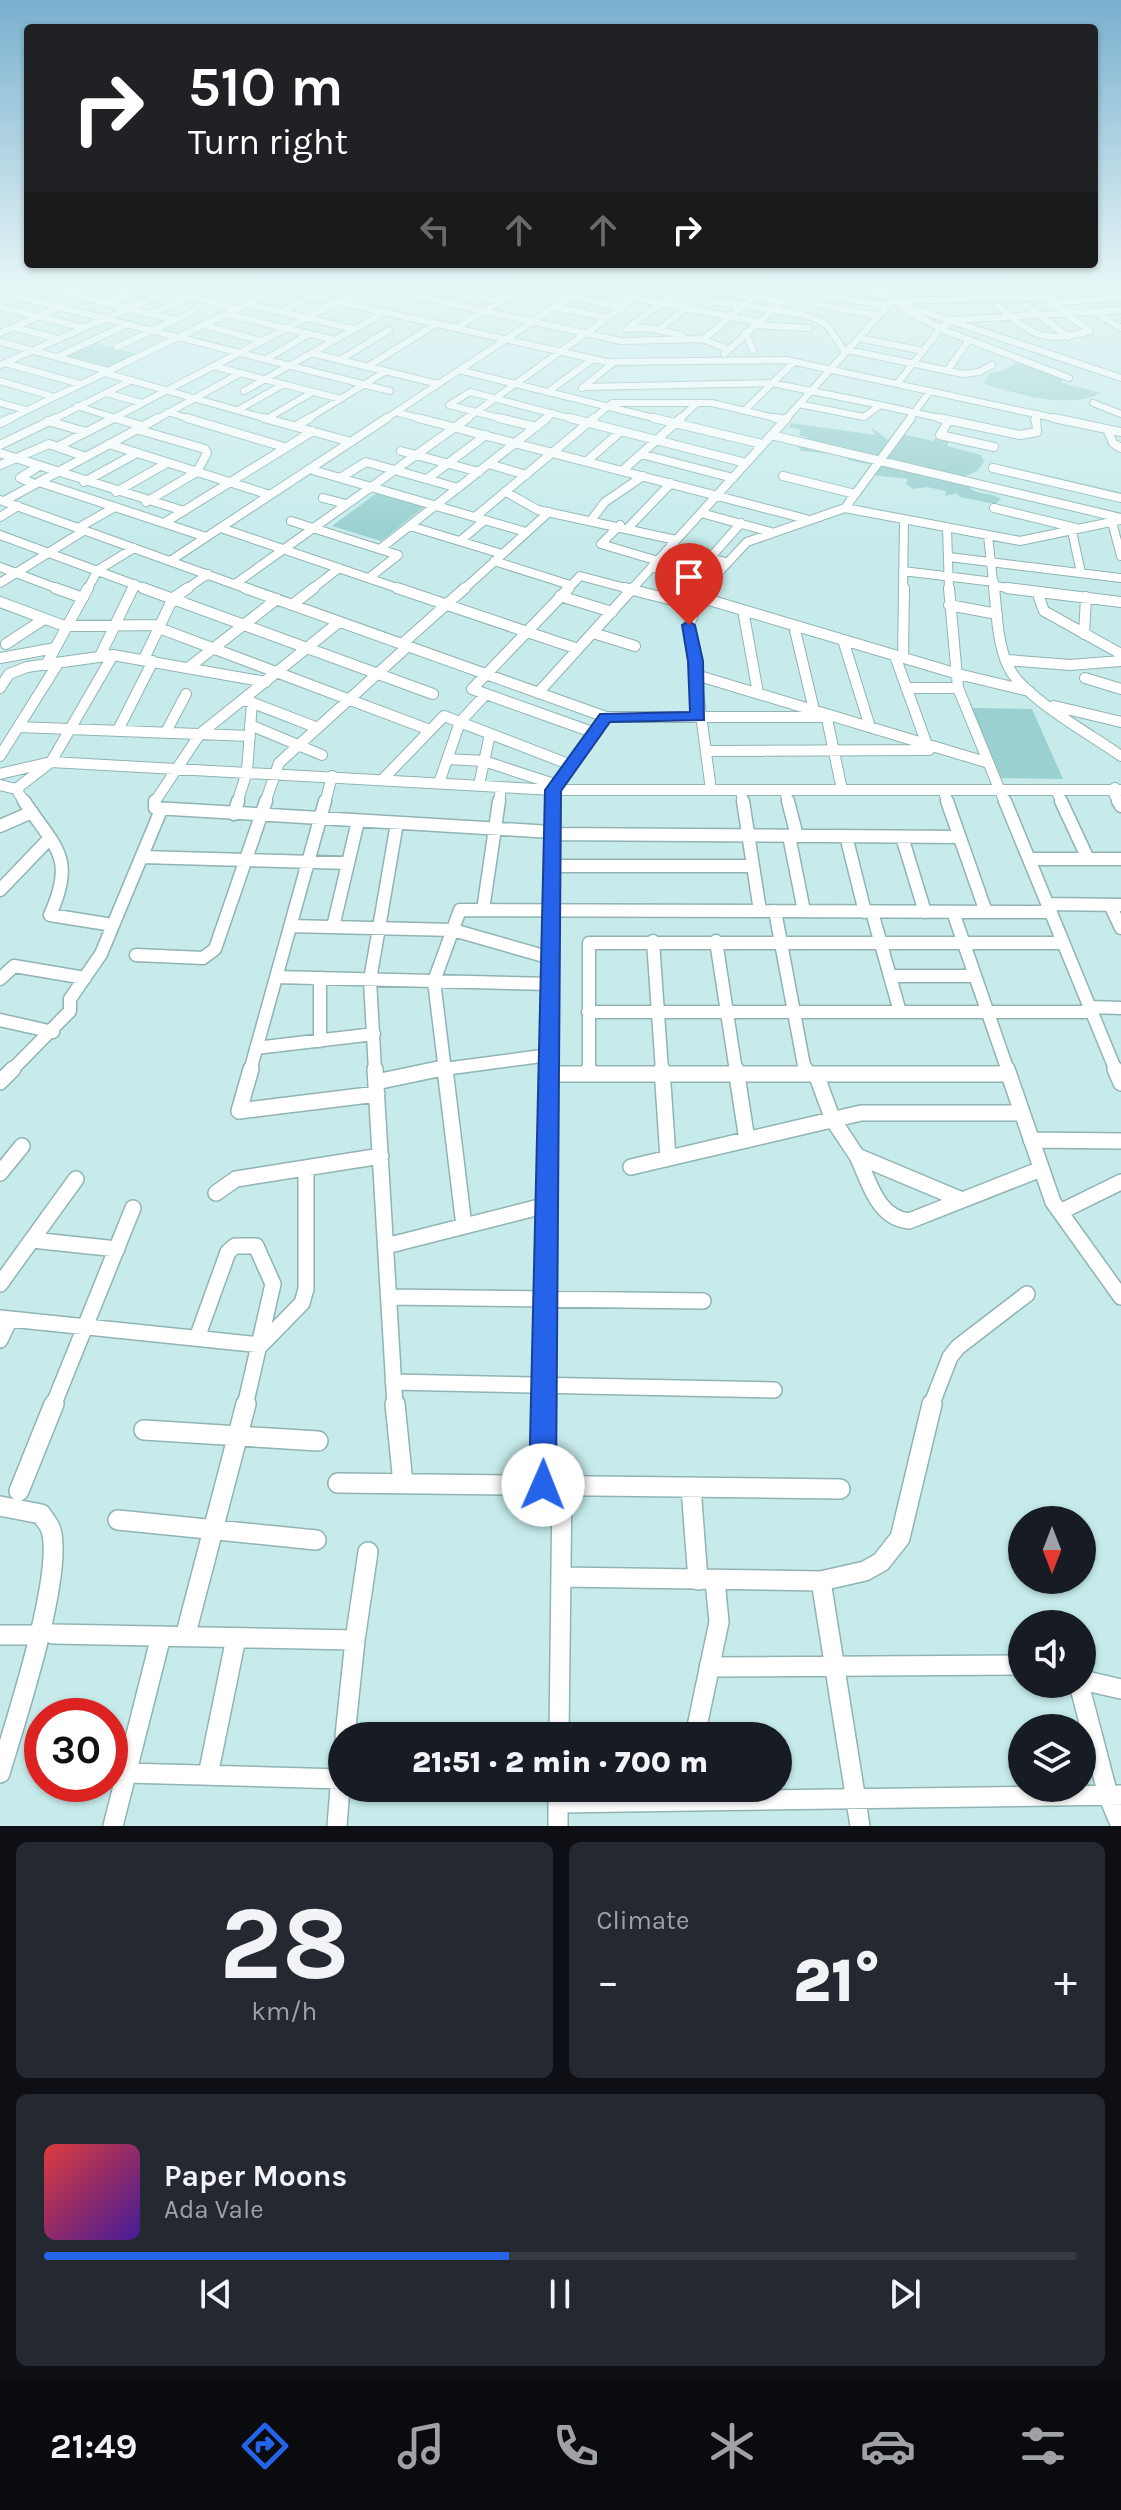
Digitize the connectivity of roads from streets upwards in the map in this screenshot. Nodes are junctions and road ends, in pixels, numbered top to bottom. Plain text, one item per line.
1 (18, 368) edge
2 (94, 368) edge
3 (114, 368) edge
4 (209, 368) edge
5 (222, 368) edge
6 (283, 368) edge
7 (301, 368) edge
8 (373, 368) edge
9 (462, 368) edge
10 (536, 368) edge
11 (546, 368) edge
12 (581, 368) edge
13 (607, 368) edge
14 (653, 368) edge
15 (787, 368) edge
16 (822, 368) edge
17 (909, 368) edge
18 (933, 368) edge
19 (949, 368) edge
20 (986, 368) edge
21 (1043, 368) edge
22 (1093, 368) edge
23 (459, 370) junction
24 (830, 370) junction
25 (386, 371) junction
26 (947, 371) junction
27 (106, 372) junction
28 (241, 373) junction
29 (720, 374) dead end
30 (570, 376) junction
31 (1069, 378) dead end
32 (1121, 378) edge
33 (265, 379) junction
34 (132, 380) junction
35 (0, 381) edge
36 (591, 381) junction
37 (723, 383) junction
38 (772, 383) junction
39 (80, 384) junction
40 (220, 384) junction
41 (284, 384) junction
42 (438, 384) junction
43 (515, 384) junction
44 (897, 384) junction
45 (364, 385) junction
46 (655, 385) junction
47 (610, 386) junction
48 (583, 387) junction
49 (167, 390) junction
50 (812, 390) junction
51 (244, 391) junction
52 (390, 391) dead end
53 (930, 391) junction
54 (313, 392) junction
55 (548, 392) junction
56 (106, 393) junction
57 (264, 396) junction
58 (53, 398) junction
59 (195, 398) junction
60 (494, 398) junction
61 (570, 398) junction
62 (341, 399) junction
63 (0, 403) edge
64 (142, 403) junction
65 (656, 403) junction
66 (697, 403) junction
67 (712, 403) junction
68 (1093, 403) dead end
69 (799, 404) junction
70 (610, 405) junction
71 (880, 405) junction
72 (78, 406) junction
73 (26, 410) junction
74 (238, 410) junction
75 (745, 410) junction
76 (168, 412) junction
77 (396, 412) junction
78 (476, 412) junction
79 (913, 412) junction
80 (553, 413) junction
81 (1038, 414) junction
82 (1121, 414) edge
83 (254, 415) junction
84 (115, 417) junction
85 (268, 418) junction
86 (785, 420) junction
87 (949, 420) junction
88 (48, 421) junction
89 (0, 423) edge
90 (589, 423) junction
91 (674, 423) junction
92 (296, 426) junction
93 (139, 427) junction
94 (455, 427) junction
95 (536, 427) junction
96 (1107, 429) junction
97 (228, 430) junction
98 (313, 431) junction
99 (621, 431) junction
100 (86, 432) junction
101 (1121, 432) edge
102 (486, 435) junction
103 (771, 435) junction
104 (656, 440) junction
105 (351, 442) junction
106 (516, 443) junction
107 (109, 444) junction
108 (762, 444) junction
109 (0, 445) edge
110 (59, 446) junction
111 (284, 447) junction
112 (994, 447) dead end
113 (1121, 448) edge
114 (401, 451) dead end
115 (0, 453) edge
116 (137, 453) junction
117 (553, 453) junction
118 (641, 454) junction
119 (416, 455) junction
120 (86, 457) junction
121 (15, 458) junction
122 (587, 461) junction
123 (876, 462) junction
124 (167, 463) junction
125 (746, 463) junction
126 (448, 464) junction
127 (489, 464) junction
128 (0, 465) edge
129 (39, 466) junction
130 (993, 468) dead end
131 (309, 469) junction
132 (394, 470) junction
133 (59, 471) junction
134 (622, 471) junction
135 (197, 472) junction
136 (479, 472) junction
137 (526, 475) junction
138 (643, 476) junction
139 (783, 476) dead end
140 (340, 478) junction
141 (733, 478) junction
142 (427, 479) junction
143 (87, 480) junction
144 (228, 482) junction
145 (37, 483) junction
146 (671, 483) junction
147 (371, 487) junction
148 (458, 488) junction
149 (119, 490) junction
150 (67, 491) junction
151 (506, 492) junction
152 (855, 494) junction
153 (270, 495) junction
154 (717, 495) junction
155 (323, 498) dead end
156 (1121, 498) edge
157 (2, 500) edge
158 (149, 500) junction
159 (99, 502) junction
160 (346, 504) junction
161 (18, 506) junction
162 (436, 506) junction
163 (115, 507) junction
164 (845, 508) junction
165 (994, 508) dead end
166 (184, 511) junction
167 (130, 512) junction
168 (549, 512) junction
169 (701, 513) junction
170 (1024, 515) junction
171 (0, 517) edge
172 (475, 517) junction
173 (592, 519) junction
174 (806, 519) junction
175 (485, 520) junction
176 (904, 520) junction
177 (1118, 520) edge
178 (291, 521) dead end
179 (164, 523) junction
180 (741, 523) junction
181 (410, 526) junction
182 (624, 526) junction
183 (221, 528) junction
184 (312, 528) junction
185 (947, 528) junction
186 (82, 529) junction
187 (1077, 530) junction
188 (526, 532) junction
189 (771, 532) junction
190 (0, 535) edge
191 (988, 536) junction
192 (206, 537) junction
193 (460, 541) junction
194 (1012, 541) junction
195 (673, 544) junction
196 (134, 548) junction
197 (284, 549) junction
198 (380, 549) junction
199 (48, 552) junction
200 (1121, 556) edge
201 (949, 557) junction
202 (498, 558) junction
203 (710, 558) junction
204 (170, 561) junction
205 (725, 562) junction
206 (991, 562) junction
207 (655, 564) junction
208 (0, 567) edge
209 (339, 568) junction
210 (1044, 569) junction
211 (98, 570) junction
212 (903, 571) junction
213 (16, 572) junction
214 (1081, 573) junction
215 (208, 574) junction
216 (950, 577) junction
217 (369, 578) junction
218 (1121, 578) edge
219 (0, 583) edge
220 (705, 583) junction
221 (135, 584) junction
222 (235, 584) junction
223 (994, 584) junction
224 (570, 585) junction
225 (631, 590) junction
226 (1037, 592) junction
227 (1050, 593) junction
228 (560, 596) junction
229 (1086, 597) junction
230 (83, 598) junction
231 (173, 598) junction
232 (277, 599) junction
233 (0, 602) edge
234 (698, 602) junction
235 (1121, 602) edge
236 (447, 604) junction
237 (292, 605) junction
238 (949, 605) junction
239 (743, 610) junction
240 (612, 612) junction
241 (997, 614) junction
242 (44, 619) junction
243 (339, 622) junction
244 (244, 624) junction
245 (115, 625) junction
246 (160, 626) junction
247 (794, 626) junction
248 (67, 627) junction
249 (526, 631) junction
250 (593, 633) junction
251 (1084, 634) junction
252 (843, 640) junction
253 (3, 642) edge
254 (405, 645) junction
255 (635, 646) dead end
256 (55, 648) junction
257 (213, 648) junction
258 (308, 648) junction
259 (578, 649) junction
260 (28, 653) junction
261 (1121, 654) edge
262 (113, 655) junction
263 (100, 656) junction
264 (899, 657) junction
265 (0, 658) edge
266 (149, 660) junction
267 (1007, 660) junction
268 (1121, 661) edge
269 (51, 665) junction
270 (188, 668) junction
271 (278, 673) junction
272 (378, 673) junction
273 (486, 674) junction
274 (958, 674) junction
275 (696, 675) junction
276 (1085, 678) dead end
277 (266, 682) junction
278 (1, 686) edge
279 (906, 688) junction
280 (958, 688) junction
281 (1121, 689) edge
282 (1029, 691) junction
283 (538, 693) junction
284 (186, 694) dead end
285 (433, 694) dead end
286 (486, 694) junction
287 (764, 695) junction
288 (349, 700) junction
289 (248, 701) junction
290 (1054, 706) junction
291 (814, 710) junction
292 (826, 715) junction
293 (606, 717) junction
294 (698, 717) junction
295 (773, 717) junction
296 (460, 722) junction
297 (1121, 722) edge
298 (18, 727) junction
299 (870, 727) junction
300 (71, 728) junction
301 (318, 728) junction
302 (118, 730) junction
303 (430, 730) junction
304 (250, 731) junction
305 (166, 732) junction
306 (595, 733) junction
307 (200, 734) junction
308 (490, 734) junction
309 (298, 745) junction
310 (927, 745) junction
311 (832, 750) junction
312 (945, 750) junction
313 (708, 751) junction
314 (322, 755) dead end
315 (0, 756) edge
316 (1121, 756) edge
317 (447, 759) junction
318 (484, 761) junction
319 (51, 762) junction
320 (989, 763) junction
321 (571, 765) junction
322 (175, 769) junction
323 (247, 772) junction
324 (276, 773) junction
325 (332, 776) junction
326 (383, 779) junction
327 (1, 783) edge
328 (439, 783) junction
329 (479, 785) junction
330 (501, 787) junction
331 (555, 788) junction
332 (1118, 788) edge
333 (16, 789) junction
334 (711, 790) junction
335 (741, 790) junction
336 (785, 790) junction
337 (842, 790) junction
338 (943, 790) junction
339 (1001, 790) junction
340 (1056, 790) junction
341 (1121, 806) edge
342 (161, 810) junction
343 (32, 812) junction
344 (234, 814) junction
345 (262, 816) junction
346 (320, 819) junction
347 (358, 821) junction
348 (397, 823) junction
349 (0, 826) edge
350 (495, 828) junction
351 (552, 833) junction
352 (748, 836) junction
353 (793, 836) junction
354 (846, 836) junction
355 (902, 837) junction
356 (959, 837) junction
357 (49, 839) junction
358 (142, 857) junction
359 (1029, 859) junction
360 (1088, 859) junction
361 (1121, 859) edge
362 (248, 860) junction
363 (308, 862) junction
364 (348, 863) junction
365 (552, 866) junction
366 (753, 866) junction
367 (0, 890) edge
368 (1116, 905) edge
369 (1049, 908) junction
370 (483, 910) junction
371 (551, 910) junction
372 (768, 911) junction
373 (804, 911) junction
374 (869, 912) junction
375 (925, 912) junction
376 (953, 912) junction
377 (986, 912) junction
378 (113, 925) junction
379 (290, 926) junction
380 (333, 927) junction
381 (379, 928) junction
382 (1121, 928) edge
383 (453, 930) junction
384 (653, 941) junction
385 (716, 941) junction
386 (781, 942) junction
387 (880, 942) junction
388 (964, 942) junction
389 (1063, 943) junction
390 (136, 955) dead end
391 (551, 958) junction
392 (890, 976) junction
393 (975, 976) junction
394 (276, 977) junction
395 (85, 978) junction
396 (320, 978) junction
397 (0, 979) edge
398 (370, 980) junction
399 (434, 981) junction
400 (550, 984) junction
401 (1121, 1008) edge
402 (1091, 1010) junction
403 (588, 1012) junction
404 (658, 1012) junction
405 (727, 1012) junction
406 (795, 1012) junction
407 (900, 1012) junction
408 (987, 1012) junction
409 (0, 1020) edge
410 (53, 1032) junction
411 (374, 1034) junction
412 (320, 1041) junction
413 (256, 1048) junction
414 (549, 1055) junction
415 (1117, 1063) edge
416 (445, 1067) junction
417 (549, 1074) junction
418 (589, 1074) junction
419 (662, 1074) junction
420 (738, 1074) junction
421 (811, 1074) junction
422 (1009, 1074) junction
423 (0, 1082) edge
424 (1121, 1083) edge
425 (377, 1088) junction
426 (1022, 1113) junction
427 (833, 1120) junction
428 (747, 1140) junction
429 (1031, 1140) junction
430 (1121, 1141) edge
431 (22, 1146) dead end
432 (381, 1156) junction
433 (857, 1156) junction
434 (668, 1158) junction
435 (631, 1167) dead end
436 (306, 1168) junction
437 (1041, 1169) junction
438 (0, 1173) edge
439 (76, 1179) dead end
440 (1121, 1182) edge
441 (216, 1193) dead end
442 (962, 1200) junction
443 (547, 1205) junction
444 (133, 1208) dead end
445 (1060, 1212) junction
446 (464, 1226) junction
447 (32, 1240) junction
448 (386, 1246) junction
449 (117, 1249) junction
450 (0, 1284) edge
451 (1119, 1290) edge
452 (1027, 1294) dead end
453 (389, 1297) junction
454 (545, 1299) junction
455 (703, 1301) dead end
456 (5, 1318) edge
457 (85, 1327) junction
458 (197, 1338) junction
459 (0, 1340) edge
460 (261, 1345) junction
461 (393, 1382) junction
462 (544, 1385) junction
463 (774, 1390) dead end
464 (144, 1430) dead end
465 (238, 1434) junction
466 (318, 1441) dead end
467 (338, 1483) dead end
468 (403, 1483) junction
469 (552, 1485) junction
470 (691, 1487) junction
471 (840, 1489) dead end
472 (19, 1491) dead end
473 (0, 1506) edge
474 (118, 1520) dead end
475 (212, 1532) junction
476 (316, 1540) dead end
477 (368, 1552) dead end
478 (561, 1577) junction
479 (706, 1580) junction
480 (821, 1581) junction
481 (46, 1634) junction
482 (0, 1635) edge
483 (161, 1636) junction
484 (185, 1637) junction
485 (236, 1638) junction
486 (355, 1640) junction
487 (1008, 1665) edge
488 (709, 1667) junction
489 (834, 1667) junction
490 (1096, 1685) edge
491 (1121, 1689) edge
492 (1085, 1698) edge
493 (346, 1722) edge
494 (559, 1722) edge
495 (698, 1722) edge
496 (1, 1765) edge
497 (128, 1765) edge
498 (128, 1773) edge
499 (328, 1774) edge
500 (208, 1775) junction
501 (1115, 1795) edge
502 (792, 1798) edge
503 (855, 1799) junction
504 (119, 1802) edge
505 (339, 1802) edge
506 (558, 1802) edge
507 (113, 1826) edge
508 (337, 1826) edge
509 (558, 1826) edge
510 (860, 1826) edge
511 (1121, 1826) edge

1 - 39 street
2 - 27 street
3 - 27 street
4 - 49 street
5 - 28 street
6 - 33 street
7 - 45 street
8 - 25 street
9 - 23 street
10 - 43 street
11 - 30 street
12 - 30 street
13 - 36 street
14 - 46 street
15 - 38 street
16 - 24 street
17 - 44 street
18 - 26 street
19 - 26 street
20 - 26 street
21 - 31 street
22 - 32 street
23 - 42 street
23 - 43 street
24 - 44 street
24 - 50 street
25 - 42 street
25 - 45 street
27 - 34 street
27 - 39 street
28 - 33 street
28 - 40 street
29 - 37 street
30 - 36 street
30 - 55 street
33 - 41 street
33 - 51 street
34 - 49 street
34 - 56 street
35 - 58 street
36 - 48 street
37 - 38 street
37 - 46 street
37 - 67 street
38 - 50 street
38 - 75 street
39 - 58 street
40 - 51 street
40 - 59 street
41 - 54 street
41 - 57 street
42 - 77 street
43 - 55 street
43 - 60 street
44 - 53 street
45 - 52 street
45 - 62 street
46 - 47 street
46 - 65 street
47 - 48 street
47 - 70 street
48 - 61 street
49 - 59 street
49 - 64 street
50 - 69 street
50 - 71 street
51 - 57 street
53 - 79 street
53 - 81 street
54 - 62 street
54 - 85 street
55 - 61 street
56 - 64 street
56 - 72 street
57 - 74 street
58 - 72 street
58 - 73 street
59 - 74 street
59 - 76 street
60 - 78 street
60 - 78 street
60 - 80 street
61 - 70 street
62 - 92 street
63 - 73 street
64 - 84 street
65 - 66 street
65 - 70 street
66 - 67 street
66 - 91 street
67 - 75 street
68 - 82 street
69 - 71 street
69 - 86 street
70 - 90 street
70 - 91 street
71 - 79 street
72 - 84 street
72 - 88 street
73 - 89 street
74 - 83 street
75 - 86 street
76 - 93 street
76 - 97 street
77 - 94 street
77 - 105 street
78 - 94 street
78 - 95 street
79 - 87 street
79 - 123 street
80 - 90 street
80 - 95 street
81 - 87 street
81 - 96 street
83 - 85 street
83 - 97 street
84 - 93 street
84 - 100 street
85 - 92 street
86 - 103 street
87 - 112 street
88 - 100 street
88 - 109 street
90 - 99 street
90 - 117 street
91 - 104 street
91 - 108 street
92 - 98 street
93 - 107 street
93 - 135 street
94 - 102 street
94 - 119 street
95 - 106 street
96 - 101 street
96 - 113 street
97 - 111 street
98 - 105 street
98 - 111 street
99 - 104 street
99 - 122 street
100 - 110 street
102 - 106 street
102 - 126 street
103 - 108 street
103 - 123 street
104 - 118 street
104 - 125 street
105 - 131 street
106 - 117 street
106 - 127 street
107 - 116 street
107 - 120 street
108 - 125 street
110 - 120 street
110 - 121 street
111 - 144 street
114 - 119 street
115 - 121 street
116 - 124 street
116 - 143 street
117 - 122 street
117 - 137 street
118 - 134 street
118 - 141 street
119 - 126 street
119 - 132 street
120 - 133 street
121 - 128 street
121 - 129 street
122 - 134 street
123 - 152 street
123 - 177 street
124 - 135 street
124 - 149 street
125 - 141 street
126 - 136 street
126 - 142 street
127 - 136 street
127 - 137 street
129 - 133 street
129 - 145 street
130 - 156 street
131 - 140 street
131 - 153 street
132 - 140 street
132 - 142 street
132 - 147 street
133 - 143 street
133 - 145 street
134 - 138 street
135 - 144 street
135 - 158 street
136 - 148 street
137 - 151 street
138 - 146 street
138 - 173 street
139 - 152 street
140 - 147 street
141 - 154 street
142 - 148 street
143 - 149 street
143 - 150 street
144 - 153 street
144 - 166 street
145 - 150 street
145 - 157 street
146 - 154 street
146 - 182 street
147 - 160 street
147 - 162 street
148 - 162 street
149 - 158 street
149 - 159 street
150 - 159 street
151 - 168 street
151 - 172 street
152 - 164 street
153 - 183 street
154 - 169 street
154 - 174 street
155 - 160 street
157 - 161 street
158 - 166 street
158 - 167 street
159 - 163 street
160 - 184 street
161 - 171 street
161 - 186 street
162 - 172 street
162 - 181 street
163 - 167 street
163 - 186 street
164 - 174 street
164 - 176 street
165 - 170 street
166 - 179 street
167 - 179 street
168 - 173 street
168 - 188 street
169 - 180 street
169 - 195 street
170 - 187 street
170 - 194 street
172 - 175 street
173 - 182 street
174 - 189 street
175 - 188 street
175 - 193 street
176 - 185 street
176 - 212 street
177 - 187 street
177 - 200 street
178 - 184 street
179 - 192 street
180 - 189 street
180 - 203 street
181 - 193 street
181 - 198 street
182 - 195 street
182 - 207 street
183 - 192 street
183 - 197 street
184 - 197 street
184 - 198 street
185 - 191 street
185 - 201 street
186 - 196 street
186 - 199 street
187 - 194 street
187 - 214 street
188 - 202 street
189 - 205 street
190 - 199 street
191 - 194 street
191 - 206 street
192 - 204 street
193 - 202 street
195 - 203 street
195 - 207 street
196 - 204 street
196 - 211 street
197 - 209 street
197 - 222 street
198 - 217 street
199 - 211 street
199 - 213 street
201 - 206 street
201 - 216 street
202 - 224 street
202 - 236 street
203 - 205 street
204 - 215 street
205 - 220 street
206 - 210 street
206 - 223 street
207 - 220 street
207 - 225 street
208 - 213 street
209 - 217 street
209 - 237 street
210 - 214 street
210 - 227 street
211 - 221 street
211 - 230 street
212 - 216 street
212 - 264 street
213 - 219 street
213 - 230 street
214 - 218 street
215 - 222 street
215 - 231 street
216 - 223 street
216 - 238 street
217 - 236 street
220 - 234 street
221 - 231 street
221 - 245 street
222 - 232 street
223 - 226 street
223 - 241 street
224 - 225 street
224 - 228 street
225 - 234 street
225 - 240 street
226 - 227 street
226 - 251 street
227 - 229 street
228 - 240 street
228 - 249 street
229 - 235 street
229 - 251 street
230 - 248 street
231 - 244 street
231 - 246 street
232 - 237 street
232 - 244 street
233 - 242 street
234 - 239 street
234 - 275 street
236 - 249 street
236 - 254 street
237 - 243 street
238 - 241 street
238 - 274 street
239 - 247 street
239 - 287 street
240 - 250 street
241 - 267 street
242 - 248 street
242 - 253 street
243 - 254 street
243 - 258 street
244 - 257 street
244 - 258 street
245 - 246 street
245 - 248 street
245 - 263 street
246 - 257 street
246 - 266 street
247 - 252 street
247 - 291 street
248 - 256 street
249 - 259 street
249 - 273 street
250 - 255 street
250 - 259 street
251 - 261 street
252 - 264 street
252 - 299 street
253 - 260 street
254 - 272 street
254 - 273 street
256 - 260 street
256 - 269 street
257 - 270 street
257 - 271 street
258 - 271 street
258 - 272 street
259 - 283 street
260 - 265 street
262 - 263 street
262 - 266 street
262 - 300 street
263 - 269 street
264 - 274 street
264 - 279 street
266 - 270 street
266 - 302 street
267 - 268 street
267 - 282 street
269 - 278 street
269 - 298 street
270 - 277 street
271 - 277 street
271 - 288 street
272 - 285 street
272 - 288 street
273 - 283 street
273 - 286 street
274 - 280 street
274 - 282 street
275 - 287 street
275 - 294 street
276 - 281 street
277 - 289 street
279 - 280 street
279 - 310 street
280 - 320 street
282 - 290 street
283 - 293 street
284 - 305 street
286 - 296 street
286 - 306 street
287 - 291 street
287 - 295 street
288 - 301 street
288 - 303 street
289 - 301 street
289 - 304 street
289 - 307 street
290 - 297 street
290 - 316 street
291 - 292 street
292 - 295 street
292 - 299 street
292 - 311 street
293 - 294 street
293 - 306 street
294 - 295 street
294 - 313 street
296 - 303 street
296 - 308 street
296 - 317 street
298 - 300 street
298 - 315 street
299 - 310 street
300 - 302 street
300 - 319 street
301 - 309 street
302 - 305 street
303 - 326 street
304 - 307 street
304 - 309 street
304 - 323 street
305 - 307 street
306 - 321 street
307 - 322 street
308 - 318 street
308 - 321 street
309 - 314 street
309 - 324 street
310 - 312 street
311 - 312 street
311 - 313 street
311 - 337 street
312 - 320 street
313 - 334 street
317 - 318 street
317 - 328 street
318 - 329 street
318 - 331 street
319 - 322 street
319 - 327 street
319 - 333 street
320 - 339 street
321 - 331 street
322 - 323 street
322 - 342 street
323 - 324 street
323 - 344 street
324 - 325 street
324 - 345 street
325 - 326 street
325 - 346 street
326 - 328 street
327 - 333 street
328 - 329 street
329 - 330 street
330 - 331 street
330 - 350 street
331 - 334 street
331 - 351 street
332 - 340 street
332 - 341 street
333 - 343 street
334 - 335 street
335 - 336 street
335 - 352 street
336 - 337 street
336 - 353 street
337 - 338 street
338 - 339 street
338 - 356 street
339 - 340 street
339 - 359 street
340 - 360 street
342 - 344 street
342 - 358 street
343 - 349 street
343 - 357 street
344 - 345 street
345 - 346 street
345 - 362 street
346 - 347 street
346 - 363 street
347 - 348 street
347 - 364 street
348 - 350 street
348 - 381 street
350 - 351 street
350 - 370 street
351 - 352 street
351 - 365 street
352 - 353 street
352 - 366 street
353 - 354 street
353 - 373 street
354 - 355 street
354 - 374 street
355 - 356 street
355 - 375 street
356 - 377 street
357 - 367 street
357 - 378 street
358 - 362 street
358 - 378 street
359 - 360 street
359 - 369 street
360 - 361 street
362 - 363 street
362 - 390 street
363 - 364 street
363 - 379 street
364 - 380 street
365 - 366 street
365 - 371 street
366 - 372 street
368 - 369 street
368 - 382 street
369 - 377 street
369 - 389 street
370 - 371 street
370 - 383 street
371 - 372 street
371 - 391 street
372 - 373 street
372 - 386 street
373 - 374 street
374 - 375 street
374 - 387 street
375 - 376 street
376 - 377 street
376 - 388 street
378 - 395 street
379 - 380 street
379 - 394 street
380 - 381 street
381 - 383 street
381 - 398 street
383 - 391 street
383 - 399 street
384 - 385 street
384 - 403 street
384 - 404 street
385 - 386 street
385 - 405 street
386 - 387 street
386 - 406 street
387 - 388 street
387 - 392 street
388 - 389 street
388 - 393 street
389 - 402 street
391 - 400 street
392 - 393 street
392 - 407 street
393 - 408 street
394 - 396 street
394 - 413 street
395 - 397 street
395 - 410 street
396 - 398 street
396 - 412 street
398 - 399 street
398 - 411 street
399 - 400 street
399 - 416 street
400 - 414 street
401 - 402 street
402 - 408 street
402 - 415 street
403 - 404 street
403 - 418 street
404 - 405 street
404 - 419 street
405 - 406 street
405 - 420 street
406 - 407 street
406 - 421 street
407 - 408 street
408 - 422 street
409 - 410 street
410 - 423 street
411 - 412 street
411 - 425 street
412 - 413 street
413 - 425 street
414 - 416 street
414 - 417 street
415 - 424 street
416 - 425 street
416 - 446 street
417 - 418 street
417 - 443 street
418 - 419 street
419 - 420 street
419 - 434 street
420 - 421 street
420 - 428 street
421 - 422 street
421 - 427 street
422 - 426 street
425 - 432 street
426 - 427 street
426 - 429 street
427 - 428 street
427 - 433 street
428 - 434 street
429 - 430 street
429 - 437 street
431 - 438 street
432 - 436 street
432 - 448 street
433 - 442 street
433 - 442 street
434 - 435 street
436 - 441 street
436 - 460 street
437 - 442 street
437 - 445 street
439 - 447 street
440 - 445 street
443 - 446 street
443 - 454 street
444 - 449 street
445 - 451 street
446 - 448 street
447 - 449 street
447 - 450 street
448 - 453 street
449 - 457 street
452 - 480 street
453 - 454 street
453 - 461 street
454 - 455 street
454 - 462 street
456 - 457 street
456 - 459 street
457 - 458 street
457 - 472 street
458 - 460 street
458 - 460 street
460 - 465 street
461 - 462 street
461 - 468 street
462 - 463 street
462 - 469 street
464 - 465 street
465 - 466 street
465 - 475 street
467 - 468 street
468 - 469 street
469 - 470 street
469 - 478 street
470 - 471 street
470 - 479 street
473 - 481 street
474 - 475 street
475 - 476 street
475 - 484 street
477 - 486 street
478 - 479 street
478 - 494 street
479 - 480 street
479 - 488 street
480 - 489 street
481 - 482 street
481 - 483 street
481 - 496 street
483 - 484 street
483 - 497 street
484 - 485 street
485 - 486 street
485 - 500 street
486 - 493 street
487 - 489 street
488 - 489 street
488 - 495 street
489 - 503 street
490 - 491 street
492 - 501 street
498 - 500 street
499 - 500 street
501 - 503 street
501 - 511 street
502 - 503 street
503 - 510 street
504 - 507 street
505 - 508 street
506 - 509 street

